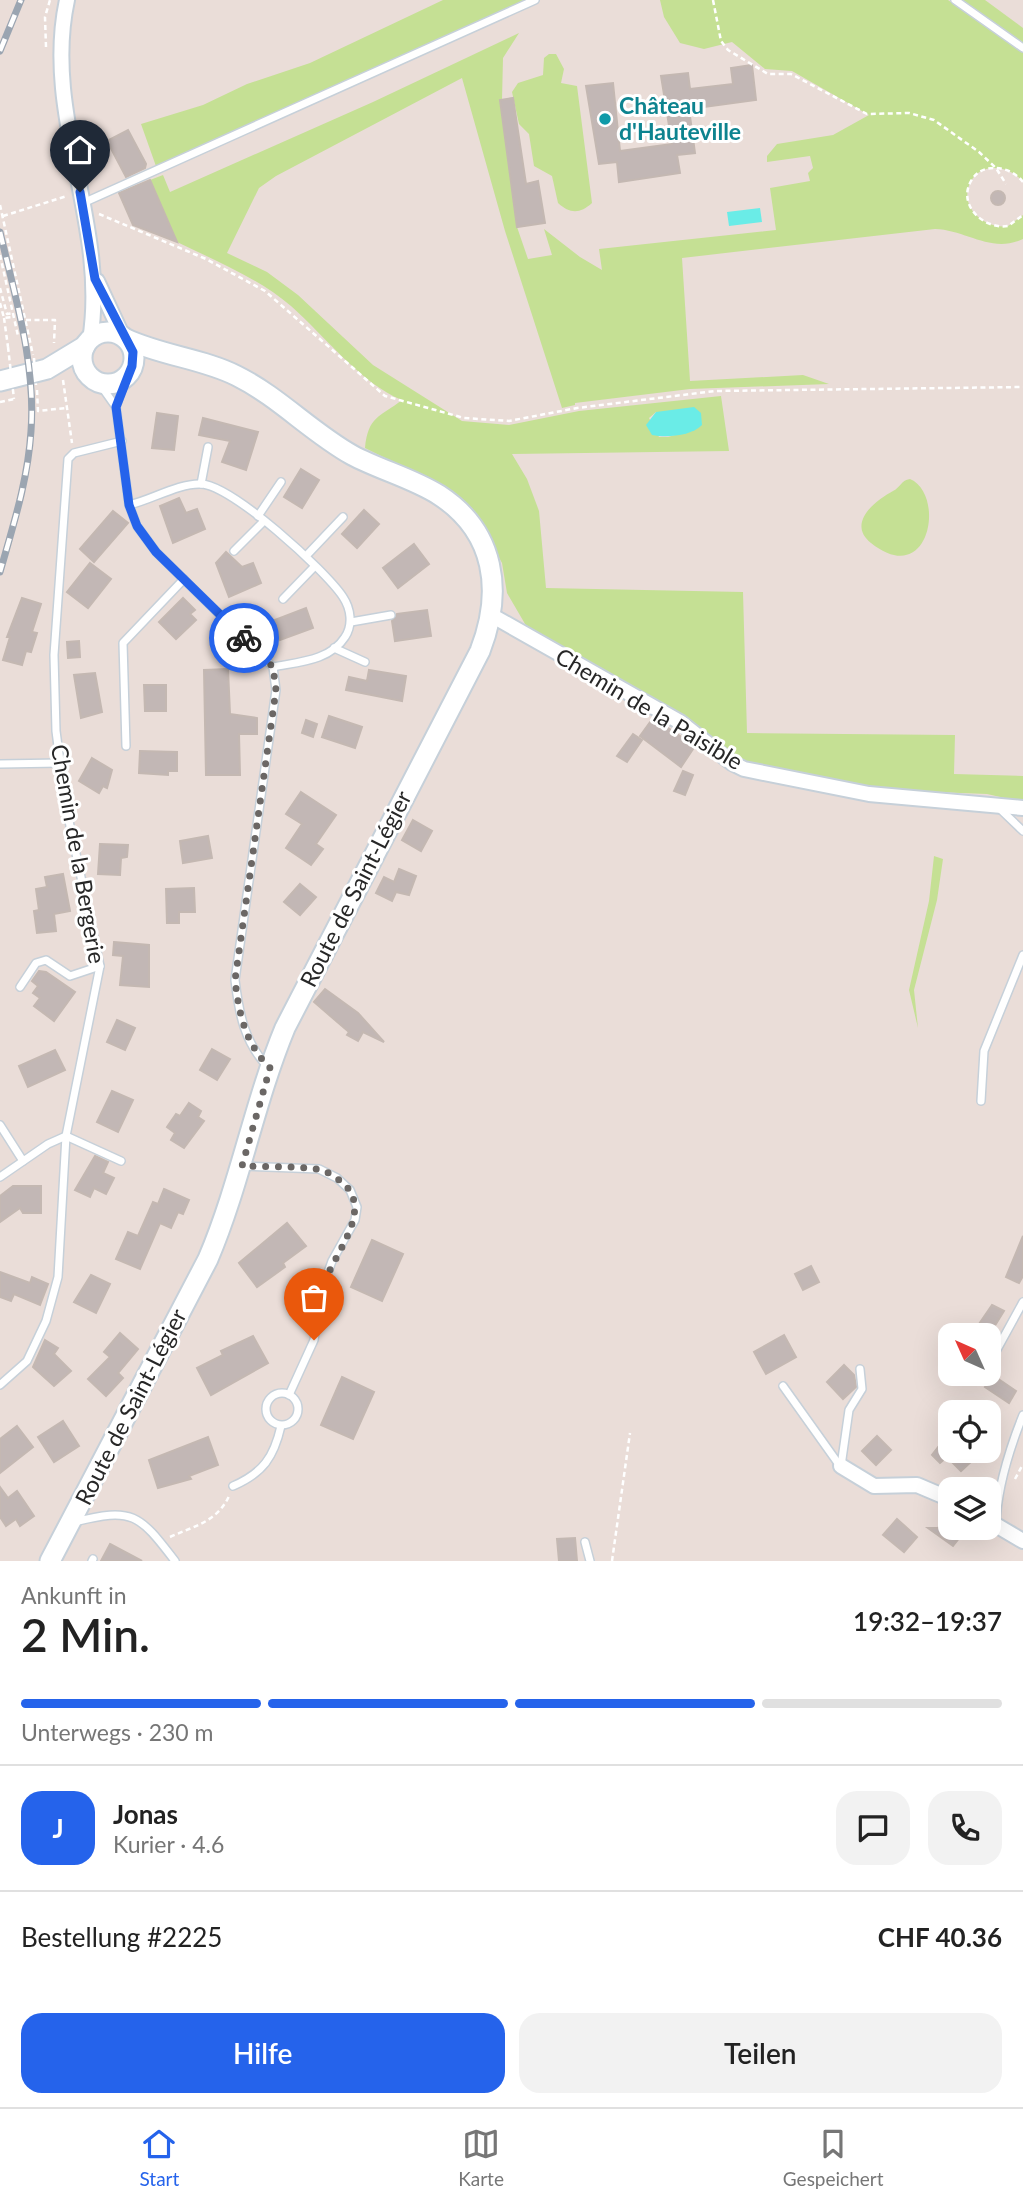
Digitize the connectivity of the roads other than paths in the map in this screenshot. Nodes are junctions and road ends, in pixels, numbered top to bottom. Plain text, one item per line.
1 (67, 0) edge
2 (535, 0) edge
3 (955, 0) edge
4 (1023, 48) edge
5 (82, 201) junction
6 (95, 279) junction
7 (125, 338) junction
8 (87, 343) junction
9 (180, 359) junction
10 (47, 369) junction
11 (127, 376) junction
12 (95, 380) junction
13 (0, 381) edge
14 (116, 407) junction
15 (122, 441) junction
16 (208, 447) dead end
17 (281, 482) dead end
18 (201, 484) junction
19 (129, 505) junction
20 (343, 517) dead end
21 (261, 519) junction
22 (234, 551) dead end
23 (306, 556) junction
24 (314, 567) junction
25 (184, 579) junction
26 (283, 599) dead end
27 (391, 615) dead end
28 (491, 615) junction
29 (351, 622) junction
30 (334, 648) junction
31 (365, 662) dead end
32 (273, 667) junction
33 (126, 746) dead end
34 (60, 763) junction
35 (0, 764) edge
36 (995, 803) junction
37 (1023, 808) edge
38 (1023, 831) edge
39 (1023, 955) edge
40 (100, 966) junction
41 (20, 987) dead end
42 (270, 1068) junction
43 (981, 1101) dead end
44 (0, 1125) edge
45 (66, 1136) junction
46 (23, 1161) junction
47 (121, 1161) dead end
48 (242, 1166) junction
49 (0, 1177) edge
50 (1023, 1302) edge
51 (1001, 1342) edge
52 (860, 1369) dead end
53 (0, 1385) edge
54 (783, 1385) dead end
55 (289, 1395) junction
56 (1023, 1415) edge
57 (281, 1426) junction
58 (841, 1466) junction
59 (233, 1486) road end
60 (1001, 1488) edge
61 (938, 1494) edge
62 (70, 1524) junction
63 (1001, 1529) edge
64 (1023, 1541) edge
65 (585, 1542) dead end
66 (50, 1561) edge
67 (175, 1561) edge
68 (590, 1561) edge

1 - 5 street
2 - 5 lane
3 - 4 lane
5 - 6 street
6 - 7 street
6 - 8 street
7 - 8 main road
7 - 9 main road, Route de Saint-Légier
7 - 11 main road
8 - 10 main road
8 - 12 main road
9 - 11 main road, Route de Saint-Légier
9 - 28 main road, Route de Saint-Légier
10 - 12 main road
10 - 13 main road
11 - 12 main road
11 - 14 lane
12 - 14 lane
14 - 15 lane
15 - 19 lane
15 - 34 lane, Chemin de la Bergerie
16 - 18 lane
17 - 21 lane
18 - 19 lane
18 - 21 lane
19 - 25 lane
20 - 23 lane
21 - 22 lane
21 - 23 lane
23 - 24 lane
24 - 26 lane
24 - 29 lane
25 - 32 lane
25 - 33 lane
27 - 29 lane
28 - 36 street, Chemin de la Paisible
28 - 42 main road, Route de Saint-Légier
29 - 30 lane
30 - 31 lane
30 - 32 lane
32 - 42 lane
34 - 35 lane
34 - 40 lane, Chemin de la Bergerie
36 - 37 street, Chemin de la Paisible
36 - 38 lane
39 - 43 lane
40 - 41 lane
40 - 45 lane, Chemin de la Bergerie
42 - 48 main road, Route de Saint-Légier
44 - 46 lane
45 - 46 lane
45 - 47 lane
45 - 53 lane, Chemin de la Bergerie
46 - 49 lane
48 - 55 lane
48 - 62 main road, Route de Saint-Légier
50 - 51 lane
52 - 58 lane
54 - 58 lane
55 - 57 lane
55 - 57 lane
56 - 60 lane
57 - 59 lane
58 - 61 street
62 - 66 main road, Route de Saint-Légier
62 - 67 lane
63 - 64 street
65 - 68 lane

